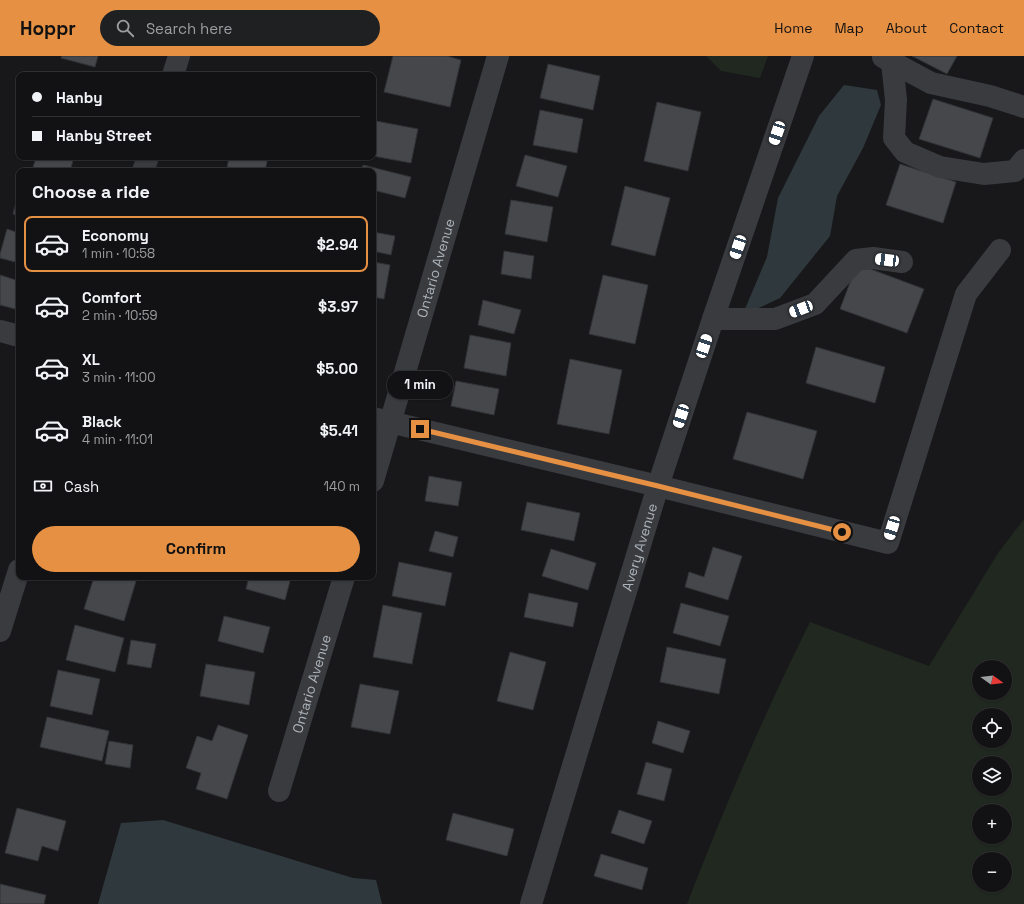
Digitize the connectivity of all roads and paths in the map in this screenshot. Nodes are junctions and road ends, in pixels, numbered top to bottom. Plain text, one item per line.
1 (179, 56) edge
2 (498, 56) edge
3 (803, 56) edge
4 (887, 59) edge
5 (174, 72) edge
6 (1024, 107) edge
7 (1024, 160) edge
8 (1000, 250) dead end
9 (902, 262) dead end
10 (713, 319) junction
11 (0, 331) edge
12 (16, 335) edge
13 (382, 420) edge
14 (376, 461) edge
15 (658, 486) junction
16 (16, 580) edge
17 (343, 580) edge
18 (0, 631) edge
19 (279, 791) dead end
20 (531, 904) edge

1 - 5 street
2 - 13 street, Ontario Avenue
3 - 10 street, Avery Avenue
4 - 6 street
4 - 7 street
8 - 15 street
9 - 10 street
10 - 15 street, Avery Avenue
11 - 12 street
13 - 14 street, Ontario Avenue
13 - 15 street
15 - 20 street, Avery Avenue
16 - 18 street
17 - 19 street, Ontario Avenue

